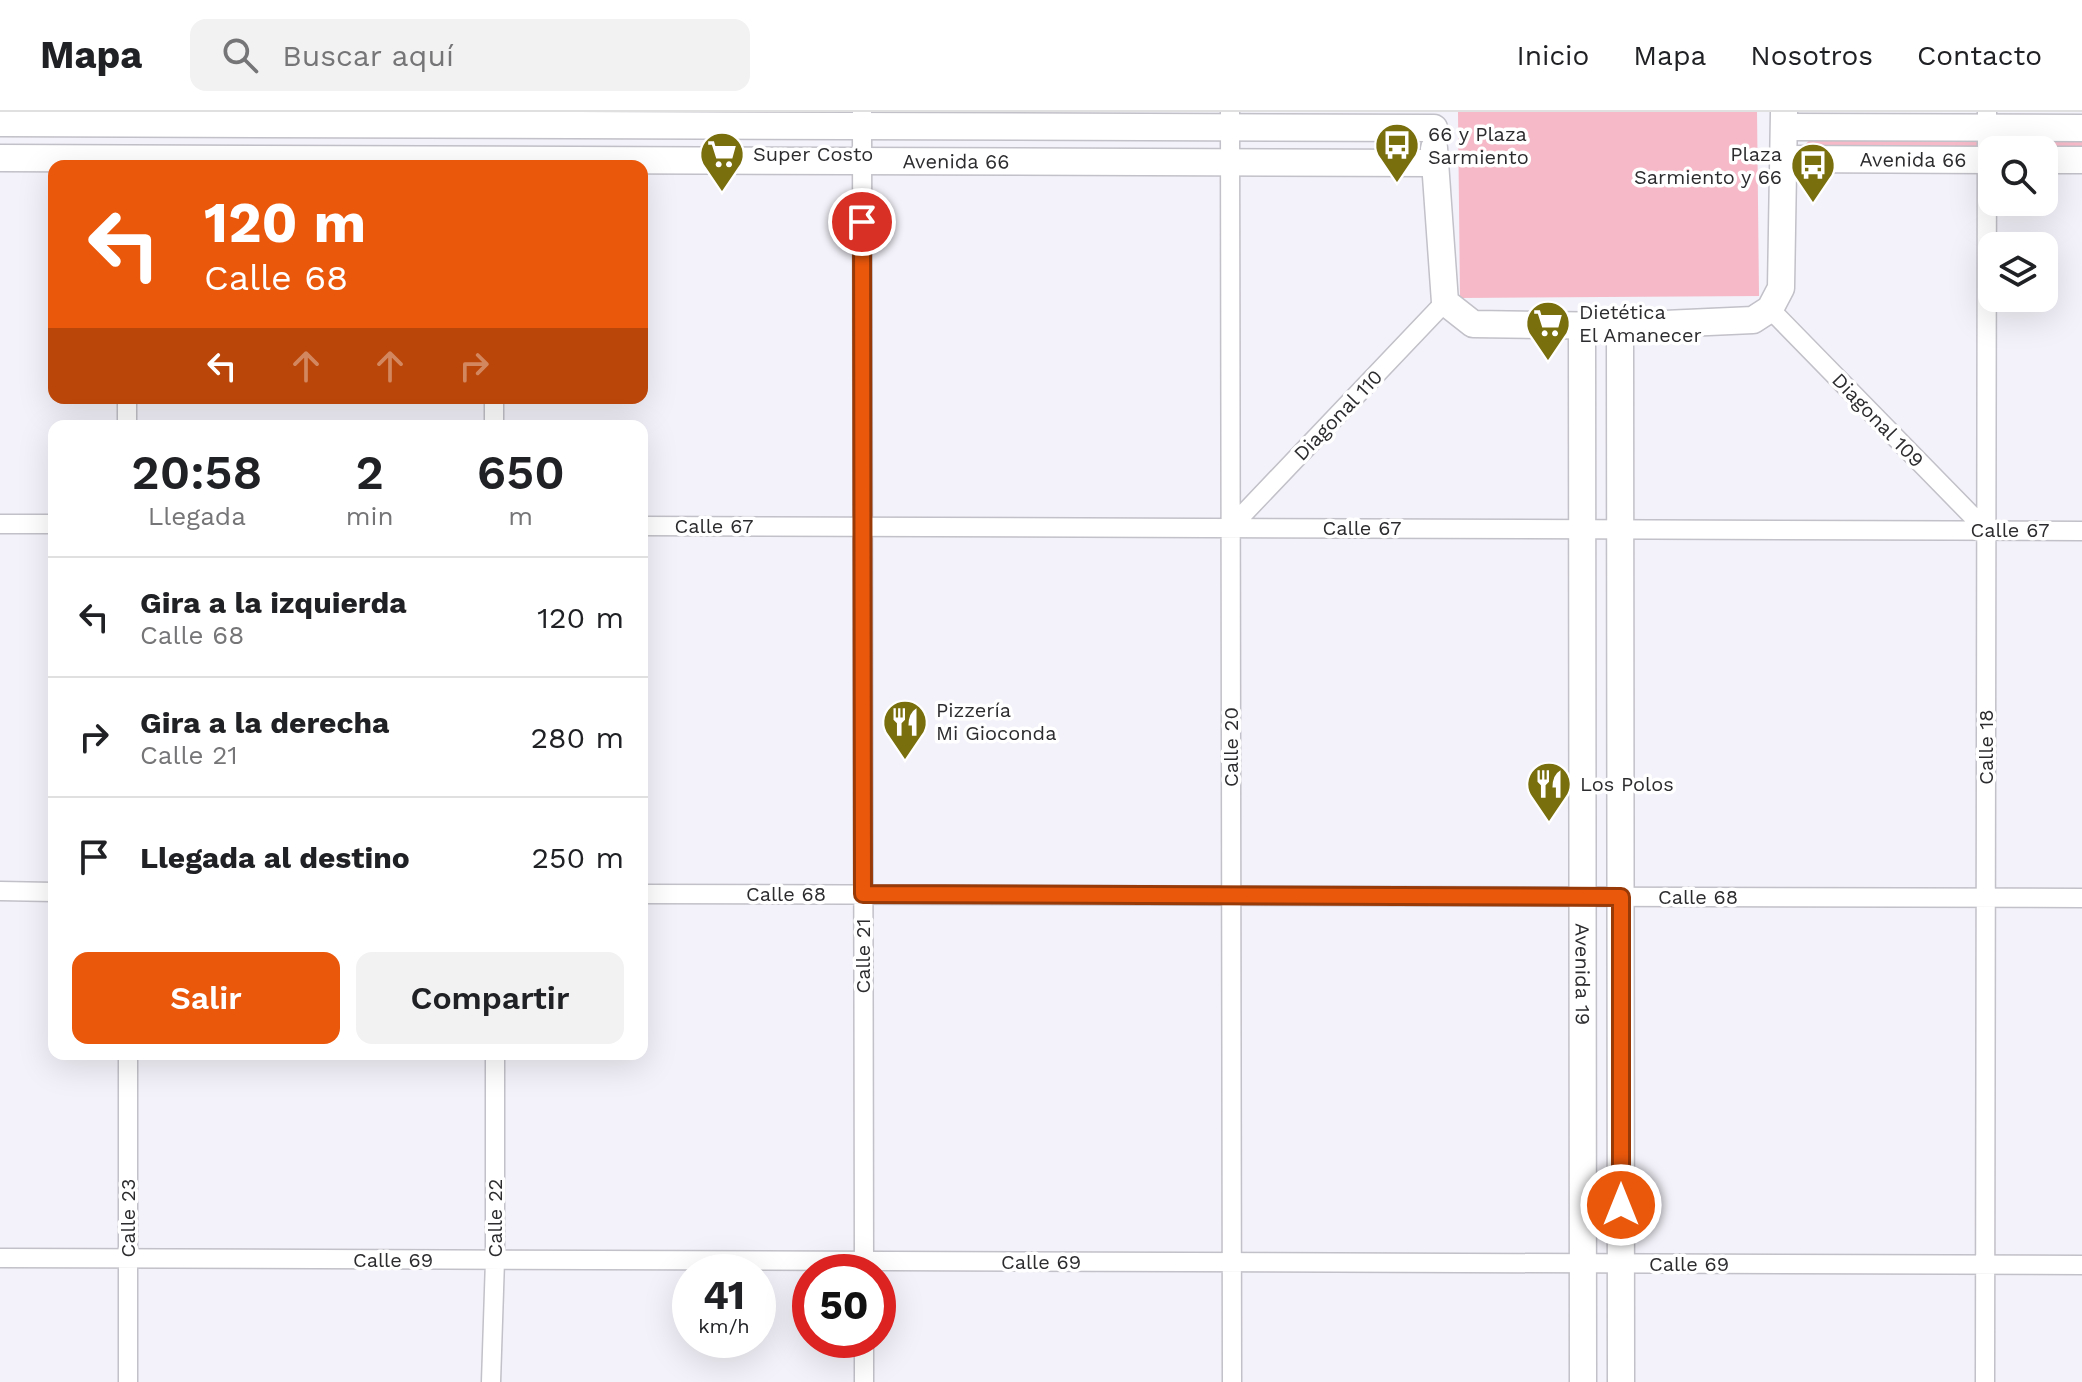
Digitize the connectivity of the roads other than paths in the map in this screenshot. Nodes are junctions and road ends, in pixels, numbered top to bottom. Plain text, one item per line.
1 (127, 118) edge
2 (494, 118) edge
3 (862, 119) edge
4 (1785, 119) edge
5 (1230, 120) edge
6 (1433, 120) edge
7 (1987, 120) edge
8 (0, 123) edge
9 (2082, 128) edge
10 (0, 158) edge
11 (1785, 159) junction
12 (64, 160) edge
13 (127, 160) edge
14 (494, 160) edge
15 (1978, 160) edge
16 (2058, 160) edge
17 (2082, 160) edge
18 (862, 161) junction
19 (648, 162) edge
20 (1230, 162) junction
21 (1433, 163) junction
22 (1989, 216) edge
23 (1445, 302) junction
24 (1770, 309) junction
25 (1582, 326) junction
26 (1620, 326) junction
27 (0, 524) edge
28 (48, 524) edge
29 (648, 526) edge
30 (863, 526) junction
31 (1230, 528) junction
32 (1583, 529) junction
33 (1621, 529) junction
34 (1986, 530) junction
35 (2082, 531) edge
36 (0, 891) edge
37 (48, 892) edge
38 (648, 894) edge
39 (863, 894) junction
40 (1231, 896) junction
41 (1583, 897) junction
42 (1621, 897) junction
43 (1986, 898) junction
44 (2082, 898) edge
45 (128, 1060) edge
46 (495, 1060) edge
47 (864, 1254) edge
48 (0, 1258) edge
49 (128, 1259) junction
50 (495, 1260) junction
51 (1231, 1262) junction
52 (1583, 1264) junction
53 (1621, 1264) junction
54 (792, 1265) edge
55 (1985, 1265) junction
56 (2082, 1265) edge
57 (896, 1266) edge
58 (864, 1358) edge
59 (128, 1382) edge
60 (491, 1382) edge
61 (864, 1382) edge
62 (1232, 1382) edge
63 (1583, 1382) edge
64 (1621, 1382) edge
65 (1985, 1382) edge

1 - 2 main road, Avenida 66
1 - 8 main road, Avenida 66
1 - 13 street
2 - 3 main road, Avenida 66
2 - 14 street
3 - 5 main road, Avenida 66
3 - 18 street, Calle 21
4 - 7 main road, Avenida 66
4 - 11 main road
5 - 6 main road, Avenida 66
5 - 20 street, Calle 20
6 - 21 main road
7 - 9 main road, Avenida 66
10 - 12 main road, Avenida 66
11 - 15 main road, Avenida 66
11 - 24 main road
16 - 17 main road
18 - 19 main road, Avenida 66
18 - 20 main road, Avenida 66
18 - 30 street, Calle 21
20 - 21 main road, Avenida 66
20 - 31 street, Calle 20
21 - 23 main road
22 - 34 street, Calle 18
23 - 25 main road
23 - 31 street, Diagonal 110
24 - 26 main road
24 - 34 street, Diagonal 109
25 - 26 main road
25 - 32 main road, Avenida 19
26 - 33 main road, Avenida 19
27 - 28 street
29 - 30 street, Calle 67
30 - 31 street, Calle 67
30 - 39 street, Calle 21
31 - 32 street, Calle 67
31 - 40 street, Calle 20
32 - 33 street, Calle 67
32 - 41 main road, Avenida 19
33 - 34 street, Calle 67
33 - 42 main road, Avenida 19
34 - 35 street, Calle 67
34 - 43 street, Calle 18
36 - 37 street
38 - 39 street, Calle 68
39 - 40 street, Calle 68
39 - 47 street, Calle 21
40 - 41 street, Calle 68
40 - 51 street, Calle 20
41 - 42 street, Calle 68
41 - 52 main road, Avenida 19
42 - 43 street, Calle 68
42 - 53 main road, Avenida 19
43 - 44 street, Calle 68
43 - 55 street, Calle 18
45 - 49 street, Calle 23
46 - 50 street, Calle 22
48 - 49 street, Calle 69
49 - 50 street, Calle 69
49 - 59 street, Calle 23
50 - 54 street, Calle 69
50 - 60 street, Calle 22
51 - 52 street, Calle 69
51 - 57 street, Calle 69
51 - 62 street, Calle 20
52 - 53 street, Calle 69
52 - 63 main road, Avenida 19
53 - 55 street, Calle 69
53 - 64 main road, Avenida 19
55 - 56 street, Calle 69
55 - 65 street, Calle 18
58 - 61 street

